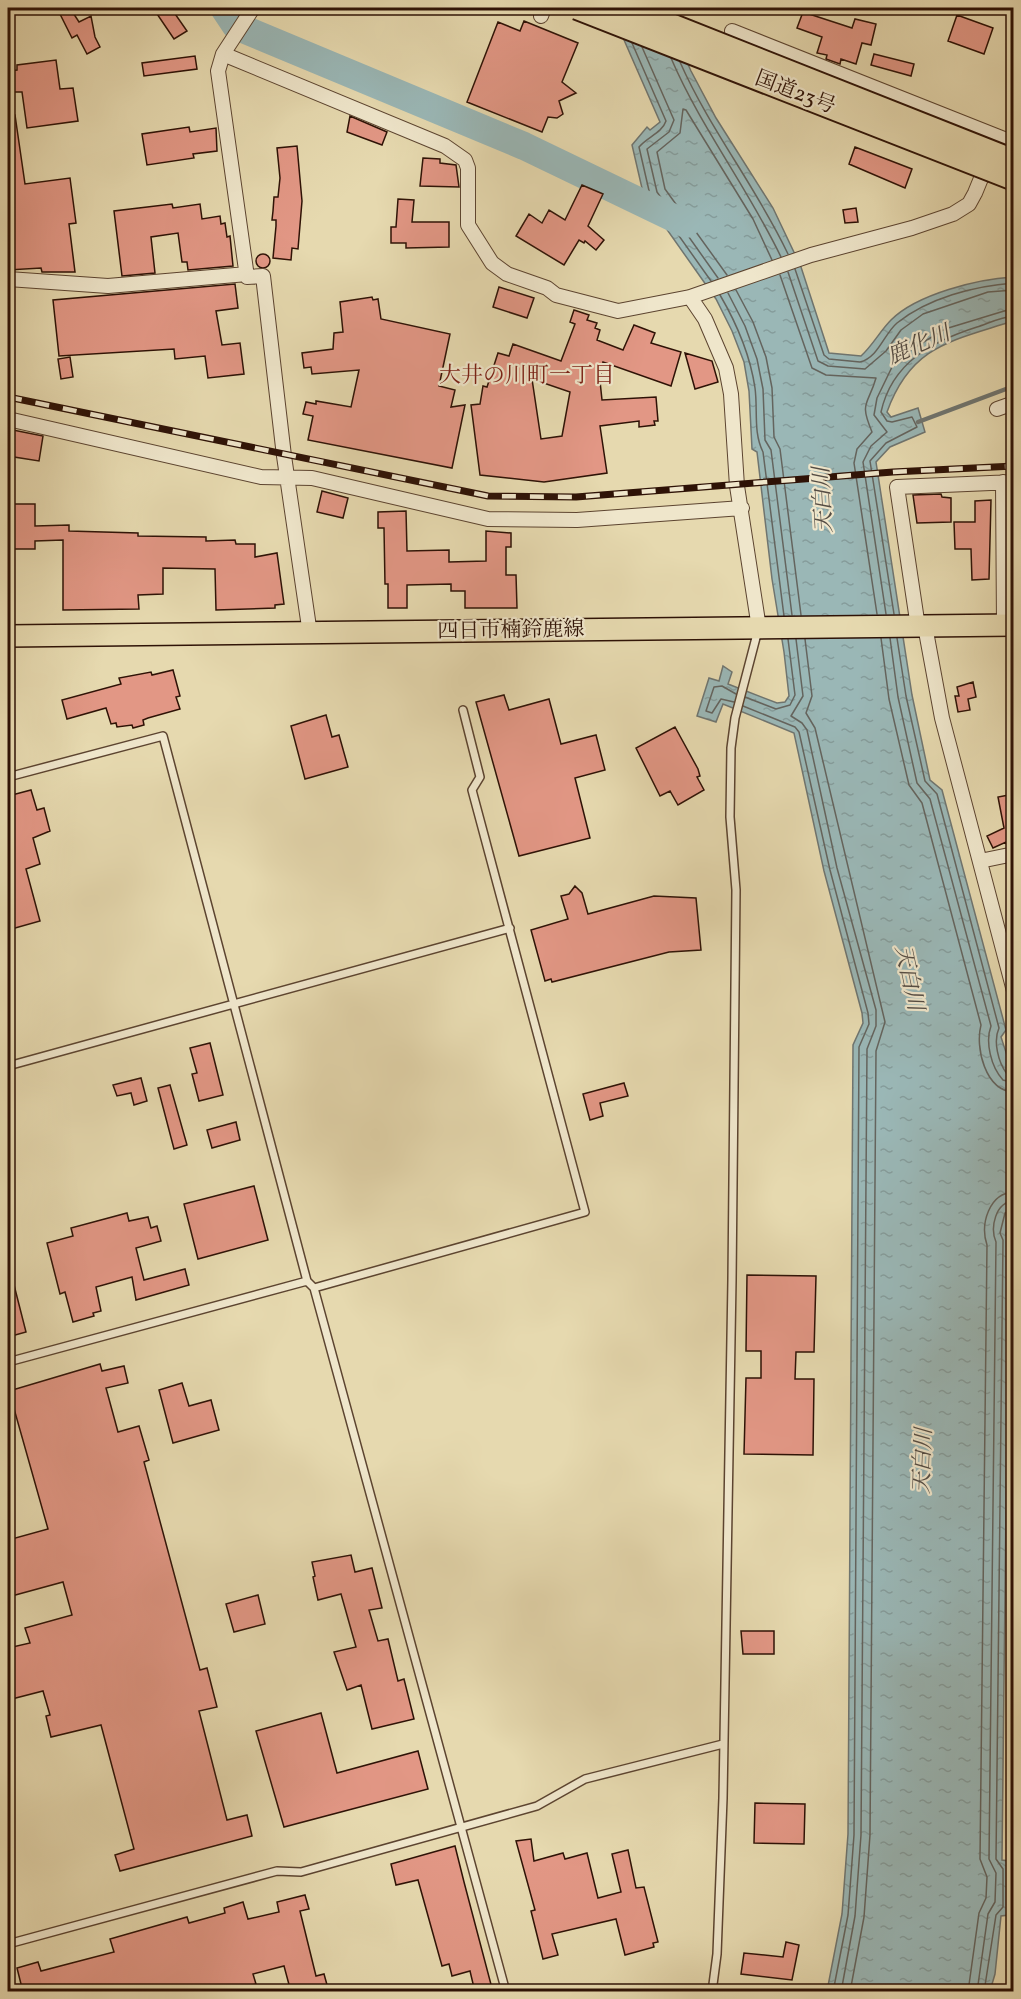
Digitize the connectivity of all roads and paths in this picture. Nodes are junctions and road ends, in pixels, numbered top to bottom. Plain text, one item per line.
1 (253, 8) edge
2 (577, 8) edge
3 (628, 8) edge
4 (732, 31) dead end
5 (227, 48) junction
6 (998, 137) junction
7 (1014, 143) edge
8 (1014, 161) edge
9 (1014, 179) edge
10 (247, 274) junction
11 (8, 279) edge
12 (690, 297) junction
13 (1014, 403) edge
14 (997, 409) dead end
15 (8, 420) edge
16 (288, 477) junction
17 (1008, 482) edge
18 (742, 508) junction
19 (1009, 625) edge
20 (918, 626) junction
21 (765, 628) junction
22 (310, 634) junction
23 (8, 636) edge
24 (463, 710) dead end
25 (8, 777) edge
26 (1014, 854) edge
27 (980, 861) junction
28 (510, 928) junction
29 (1014, 991) edge
30 (234, 1005) junction
31 (8, 1066) edge
32 (307, 1281) junction
33 (314, 1288) junction
34 (8, 1362) edge
35 (723, 1744) junction
36 (462, 1826) junction
37 (8, 1944) edge
38 (506, 1992) edge
39 (712, 1992) edge

1 - 5 street
2 - 9 highway, 国道23号, bridge
3 - 8 highway, 国道23号, bridge
4 - 6 street
5 - 10 street
5 - 12 street
6 - 7 street
6 - 12 street
10 - 11 street
10 - 16 street
12 - 18 street
13 - 14 street
15 - 16 street
16 - 18 street
16 - 22 street
17 - 19 street
17 - 20 street
18 - 21 street
19 - 20 main road, 四日市楠鈴鹿線
20 - 21 main road, 四日市楠鈴鹿線
20 - 27 street
21 - 22 main road, 四日市楠鈴鹿線
21 - 35 lane
22 - 23 main road, 四日市楠鈴鹿線
24 - 28 lane
25 - 30 lane
26 - 27 street
27 - 29 street
28 - 30 lane
28 - 33 lane
30 - 31 lane
30 - 32 lane
32 - 33 lane
32 - 34 lane
33 - 36 lane
35 - 36 lane
35 - 39 lane
36 - 37 lane
36 - 38 lane

